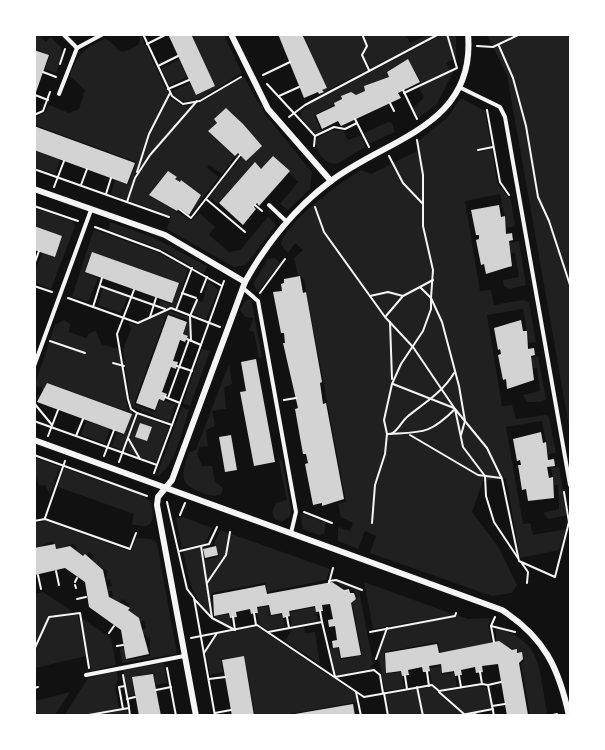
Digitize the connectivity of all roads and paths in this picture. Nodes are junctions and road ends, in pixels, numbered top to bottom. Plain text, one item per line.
1 (63, 34) edge
2 (104, 34) edge
3 (143, 34) edge
4 (167, 34) edge
5 (231, 34) edge
6 (362, 34) edge
7 (439, 34) edge
8 (447, 34) edge
9 (468, 34) edge
10 (520, 34) edge
11 (147, 44) junction
12 (64, 46) dead end
13 (468, 46) junction
14 (499, 46) junction
15 (77, 48) junction
16 (178, 56) dead end
17 (290, 62) dead end
18 (60, 66) dead end
19 (158, 66) junction
20 (457, 68) junction
21 (369, 70) junction
22 (43, 72) dead end
23 (248, 72) junction
24 (455, 74) dead end
25 (189, 80) dead end
26 (298, 87) dead end
27 (459, 87) junction
28 (169, 91) junction
29 (58, 94) dead end
30 (35, 95) edge
31 (279, 96) junction
32 (48, 100) junction
33 (197, 101) junction
34 (390, 103) dead end
35 (480, 106) dead end
36 (394, 111) dead end
37 (294, 113) junction
38 (34, 116) edge
39 (420, 120) dead end
40 (280, 124) junction
41 (415, 133) junction
42 (315, 136) junction
43 (377, 142) dead end
44 (369, 147) junction
45 (493, 147) junction
46 (384, 149) junction
47 (478, 150) dead end
48 (315, 152) dead end
49 (360, 152) dead end
50 (240, 155) dead end
51 (64, 161) dead end
52 (34, 169) edge
53 (87, 169) dead end
54 (58, 177) junction
55 (111, 178) dead end
56 (135, 178) junction
57 (331, 181) junction
58 (81, 185) junction
59 (34, 189) edge
60 (106, 194) junction
61 (51, 195) junction
62 (314, 195) junction
63 (206, 199) junction
64 (513, 199) dead end
65 (127, 202) junction
66 (423, 204) junction
67 (255, 205) dead end
68 (268, 205) dead end
69 (34, 206) edge
70 (178, 209) dead end
71 (91, 210) junction
72 (263, 212) dead end
73 (169, 217) dead end
74 (287, 222) junction
75 (86, 224) junction
76 (245, 232) dead end
77 (39, 251) dead end
78 (36, 258) edge
79 (285, 259) dead end
80 (34, 265) edge
81 (192, 268) junction
82 (228, 272) junction
83 (207, 277) junction
84 (102, 279) dead end
85 (433, 280) junction
86 (244, 285) junction
87 (570, 285) edge
88 (34, 286) edge
89 (100, 286) junction
90 (222, 286) junction
91 (420, 287) junction
92 (134, 290) dead end
93 (201, 292) dead end
94 (182, 293) junction
95 (60, 295) junction
96 (370, 296) junction
97 (403, 296) junction
98 (131, 297) junction
99 (156, 298) dead end
100 (256, 298) junction
101 (431, 298) junction
102 (154, 305) junction
103 (93, 307) junction
104 (167, 310) junction
105 (176, 310) junction
106 (190, 316) junction
107 (150, 317) junction
108 (385, 317) junction
109 (124, 318) junction
110 (390, 322) junction
111 (209, 323) junction
112 (226, 330) junction
113 (44, 339) junction
114 (189, 340) junction
115 (201, 345) junction
116 (413, 347) junction
117 (85, 352) dead end
118 (113, 363) dead end
119 (34, 366) edge
120 (124, 366) junction
121 (178, 366) junction
122 (192, 371) junction
123 (454, 373) junction
124 (392, 384) junction
125 (442, 390) junction
126 (296, 398) dead end
127 (430, 398) junction
128 (276, 402) junction
129 (34, 403) edge
130 (180, 403) junction
131 (455, 409) junction
132 (58, 410) dead end
133 (137, 413) junction
134 (83, 419) dead end
135 (34, 421) edge
136 (465, 421) junction
137 (172, 425) junction
138 (52, 426) junction
139 (114, 430) dead end
140 (389, 434) junction
141 (410, 435) junction
142 (461, 435) junction
143 (76, 436) junction
144 (128, 438) junction
145 (34, 440) edge
146 (45, 444) junction
147 (108, 447) junction
148 (68, 452) junction
149 (123, 452) junction
150 (34, 455) edge
151 (141, 459) junction
152 (101, 464) junction
153 (64, 465) junction
154 (157, 465) junction
155 (117, 470) junction
156 (484, 476) junction
157 (502, 479) junction
158 (151, 483) junction
159 (570, 485) edge
160 (165, 488) junction
161 (563, 488) dead end
162 (146, 496) junction
163 (157, 500) junction
164 (296, 509) junction
165 (45, 519) junction
166 (34, 521) edge
167 (332, 523) dead end
168 (372, 523) dead end
169 (217, 527) dead end
170 (230, 532) dead end
171 (136, 533) dead end
172 (291, 533) junction
173 (201, 546) junction
174 (179, 551) junction
175 (333, 568) dead end
176 (56, 571) dead end
177 (38, 574) dead end
178 (77, 578) dead end
179 (527, 583) dead end
180 (206, 584) junction
181 (59, 585) dead end
182 (75, 585) dead end
183 (41, 589) dead end
184 (362, 590) dead end
185 (86, 597) dead end
186 (194, 598) junction
187 (78, 599) dead end
188 (320, 611) dead end
189 (456, 613) dead end
190 (254, 614) dead end
191 (233, 617) dead end
192 (287, 617) dead end
193 (212, 618) junction
194 (495, 619) dead end
195 (323, 623) junction
196 (329, 623) dead end
197 (256, 625) junction
198 (114, 626) dead end
199 (491, 626) junction
200 (289, 628) junction
201 (387, 628) junction
202 (235, 630) junction
203 (268, 632) junction
204 (370, 632) dead end
205 (517, 632) dead end
206 (109, 633) dead end
207 (217, 633) junction
208 (201, 636) junction
209 (182, 639) junction
210 (494, 642) dead end
211 (333, 644) dead end
212 (123, 645) dead end
213 (328, 645) junction
214 (117, 646) dead end
215 (34, 650) edge
216 (204, 654) junction
217 (185, 656) junction
218 (165, 659) junction
219 (376, 659) dead end
220 (122, 667) junction
221 (427, 672) dead end
222 (480, 672) dead end
223 (88, 674) joint
224 (405, 676) dead end
225 (459, 676) dead end
226 (225, 677) dead end
227 (335, 677) junction
228 (208, 679) junction
229 (501, 682) dead end
230 (482, 684) junction
231 (488, 685) junction
232 (125, 686) junction
233 (429, 686) junction
234 (171, 687) junction
235 (417, 687) junction
236 (461, 687) junction
237 (407, 689) junction
238 (156, 690) dead end
239 (356, 691) junction
240 (439, 691) junction
241 (383, 693) junction
242 (135, 697) dead end
243 (127, 699) junction
244 (505, 704) dead end
245 (492, 707) junction
246 (129, 708) junction
247 (123, 709) junction
248 (231, 710) dead end
249 (215, 714) edge
250 (464, 714) edge
251 (468, 714) junction
252 (83, 716) edge
253 (130, 716) edge
254 (176, 716) edge
255 (196, 716) edge
256 (361, 716) edge
257 (388, 716) edge
258 (423, 716) edge
259 (456, 716) edge
260 (481, 716) edge
261 (494, 716) edge
262 (569, 716) edge

1 - 15 lane
2 - 15 lane
3 - 11 path
4 - 11 path
5 - 23 street
6 - 21 path
7 - 21 path
8 - 20 path
9 - 13 street
10 - 14 path
11 - 19 path
12 - 18 path
13 - 14 path
13 - 20 path
13 - 27 street
14 - 87 path
15 - 29 lane
16 - 19 path
17 - 31 path
19 - 28 path
20 - 24 path
20 - 39 path
21 - 37 path
22 - 32 path
23 - 33 path
23 - 40 street
25 - 28 path
26 - 31 path
27 - 41 street
27 - 159 lane
28 - 33 path
28 - 56 path
30 - 32 path
31 - 37 path
32 - 38 path
33 - 56 path
34 - 36 path
35 - 45 path
37 - 40 path
37 - 42 path
40 - 57 street
41 - 46 street
41 - 66 path
42 - 44 path
42 - 48 path
43 - 44 path
44 - 49 path
45 - 47 path
45 - 64 path
46 - 57 street
46 - 66 path
50 - 63 path
51 - 54 path
52 - 54 path
53 - 58 path
54 - 58 path
54 - 61 path
55 - 60 path
56 - 65 path
57 - 62 street
58 - 60 path
59 - 61 street
60 - 65 path
61 - 71 street
62 - 74 street
62 - 96 path
63 - 70 path
63 - 76 path
65 - 73 path
66 - 85 path
67 - 72 path
68 - 74 lane
69 - 75 path
71 - 75 lane
71 - 82 street
74 - 86 street
75 - 81 path
75 - 95 lane
77 - 78 path
78 - 80 path
79 - 100 path
81 - 83 path
81 - 94 path
82 - 86 street
82 - 90 path
83 - 90 path
83 - 93 path
84 - 89 path
85 - 91 path
85 - 101 path
86 - 100 lane
86 - 112 street
88 - 95 path
89 - 98 path
89 - 103 path
90 - 111 path
91 - 97 path
91 - 101 path
92 - 98 path
94 - 105 path
94 - 106 path
95 - 103 path
95 - 113 lane
96 - 97 path
96 - 108 path
97 - 108 path
98 - 102 path
98 - 109 path
99 - 102 path
100 - 128 lane
101 - 116 path
101 - 123 path
102 - 104 path
102 - 107 path
103 - 109 path
104 - 105 path
104 - 107 path
105 - 106 path
106 - 111 path
106 - 114 path
107 - 109 path
108 - 110 path
109 - 120 path
110 - 116 path
110 - 124 path
111 - 112 path
111 - 115 path
112 - 160 street
113 - 117 path
113 - 119 lane
114 - 115 path
114 - 121 path
115 - 122 path
116 - 124 path
116 - 125 path
118 - 120 path
120 - 133 path
121 - 122 path
121 - 130 path
122 - 130 path
123 - 125 path
123 - 136 path
124 - 127 path
124 - 140 path
125 - 127 path
125 - 131 path
126 - 128 path
127 - 131 path
127 - 140 path
128 - 164 lane
129 - 138 path
130 - 137 path
131 - 136 path
131 - 141 path
131 - 142 path
132 - 138 path
133 - 137 path
133 - 144 path
134 - 143 path
135 - 138 path
136 - 142 path
136 - 157 path
137 - 154 path
138 - 143 path
138 - 146 path
139 - 147 path
140 - 141 path
140 - 168 path
141 - 156 path
142 - 156 path
143 - 147 path
144 - 149 path
144 - 151 path
145 - 146 street
146 - 148 street
147 - 149 path
147 - 152 path
148 - 152 street
148 - 153 path
149 - 151 path
149 - 155 path
150 - 153 path
151 - 154 path
152 - 155 street
153 - 162 path
153 - 165 path
154 - 158 path
155 - 158 street
156 - 157 path
156 - 179 path
157 - 161 path
158 - 160 street
158 - 162 path
160 - 163 street
160 - 172 street
162 - 163 path
163 - 174 path
163 - 209 street
164 - 167 path
164 - 172 lane
165 - 166 path
165 - 171 path
169 - 173 path
170 - 180 path
172 - 262 street
173 - 174 path
173 - 180 path
174 - 186 path
175 - 184 path
176 - 181 path
177 - 183 path
178 - 182 path
180 - 193 path
185 - 187 path
186 - 193 path
186 - 208 path
188 - 195 path
189 - 201 path
190 - 197 path
191 - 202 path
192 - 200 path
193 - 202 path
194 - 199 path
195 - 196 path
195 - 200 path
195 - 213 path
197 - 202 path
197 - 203 path
198 - 206 path
199 - 205 path
199 - 210 path
200 - 203 path
201 - 204 path
201 - 219 path
202 - 207 path
203 - 227 path
207 - 208 path
207 - 216 path
208 - 209 path
208 - 216 path
209 - 217 street
211 - 213 path
212 - 214 path
213 - 227 path
215 - 223 path
216 - 228 path
217 - 218 lane
217 - 255 street
218 - 220 lane
218 - 234 path
220 - 223 lane
220 - 232 path
221 - 233 path
222 - 230 path
224 - 237 path
225 - 236 path
226 - 228 path
227 - 239 path
227 - 241 path
228 - 249 path
229 - 231 path
230 - 231 path
230 - 236 path
231 - 245 path
232 - 243 path
232 - 247 path
233 - 235 path
233 - 240 path
234 - 238 path
234 - 254 path
235 - 237 path
235 - 258 path
236 - 240 path
237 - 241 path
239 - 241 path
239 - 256 path
240 - 250 path
241 - 257 path
242 - 243 path
243 - 246 path
244 - 245 path
245 - 251 path
245 - 261 path
246 - 247 path
246 - 253 path
247 - 252 path
248 - 249 path
250 - 251 path
250 - 259 path
251 - 260 path

